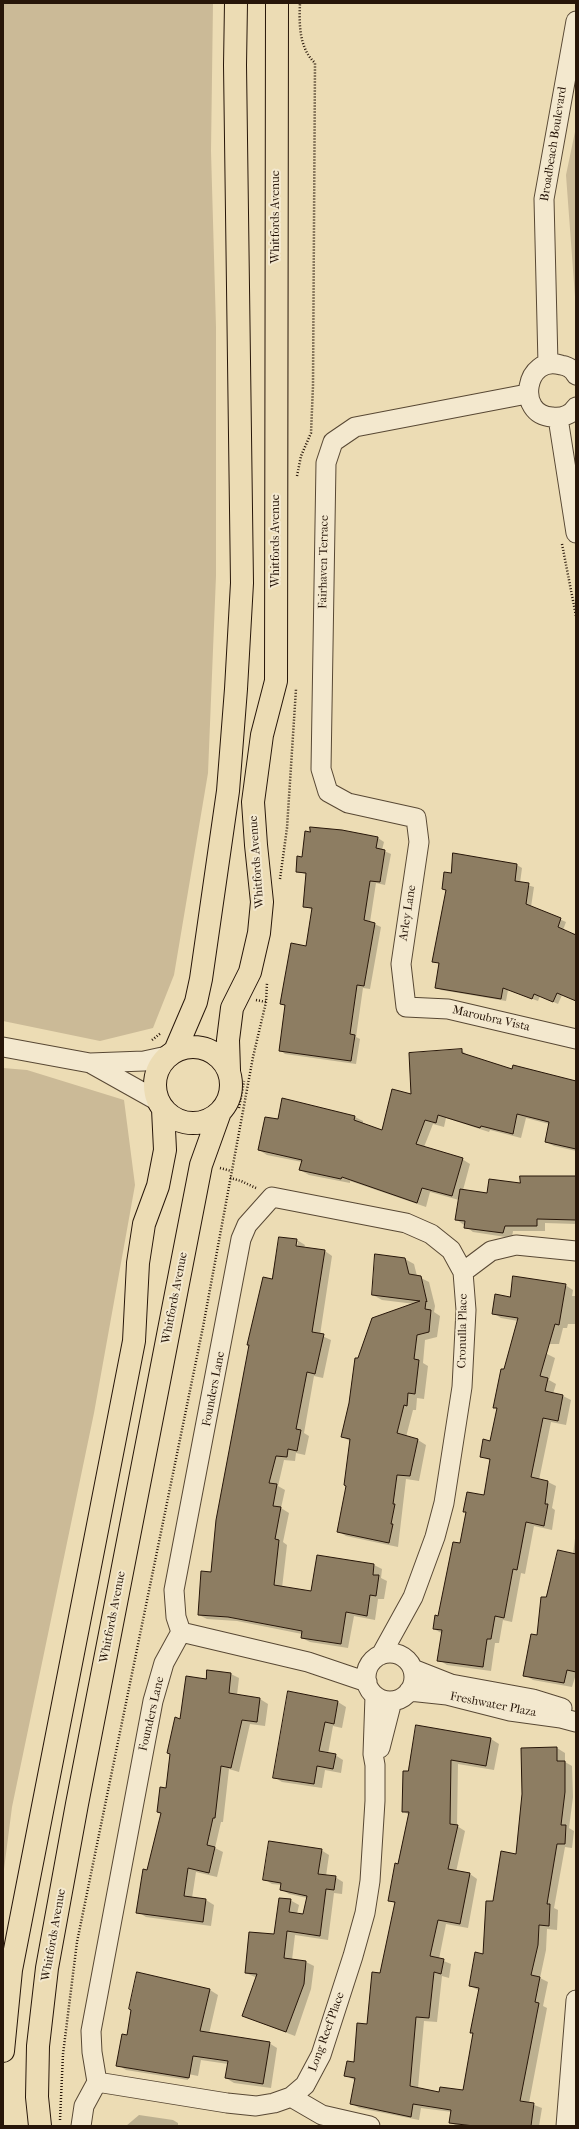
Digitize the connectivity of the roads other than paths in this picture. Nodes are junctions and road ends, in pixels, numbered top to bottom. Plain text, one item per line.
1 (236, 3) edge
2 (277, 3) edge
3 (576, 21) edge
4 (548, 364) junction
5 (576, 375) edge
6 (527, 394) junction
7 (576, 407) edge
8 (558, 418) junction
9 (576, 533) edge
10 (416, 818) joint
11 (406, 1007) joint
12 (576, 1039) edge
13 (3, 1047) edge
14 (171, 1053) junction
15 (90, 1063) junction
16 (228, 1070) junction
17 (160, 1105) junction
18 (220, 1112) junction
19 (272, 1197) joint
20 (576, 1251) edge
21 (463, 1272) junction
22 (413, 1597) junction
23 (181, 1632) junction
24 (408, 1663) junction
25 (377, 1680) junction
26 (410, 1691) junction
27 (576, 1709) edge
28 (576, 1722) edge
29 (576, 2000) edge
30 (3, 2051) edge
31 (97, 2082) junction
32 (291, 2097) junction
33 (40, 2126) edge
34 (81, 2126) edge
35 (370, 2126) edge
36 (566, 2126) edge

1 - 14 main road
2 - 16 main road, Whitfords Avenue
3 - 4 street, Broadbeach Boulevard
4 - 5 street
4 - 6 street
6 - 8 street
6 - 10 street, Fairhaven Terrace
7 - 8 street
8 - 9 street
10 - 11 street, Arley Lane
11 - 12 street, Maroubra Vista
13 - 15 street
14 - 15 street
14 - 16 main road
14 - 17 main road
15 - 17 street
16 - 18 main road
17 - 18 main road
17 - 30 main road
18 - 33 main road, Whitfords Avenue
19 - 21 street, Cronulla Place
19 - 23 street, Founders Lane
20 - 21 street
21 - 22 street, Cronulla Place
22 - 24 street, Cronulla Place
22 - 25 street, Cronulla Place
23 - 25 street
23 - 31 street, Founders Lane
24 - 25 street, Freshwater Plaza
24 - 26 street, Cronulla Place
24 - 27 street, Freshwater Plaza
25 - 26 street
25 - 32 street, Long Reef Place
26 - 28 street, Freshwater Plaza
29 - 36 street
31 - 32 street, Long Reef Place
31 - 34 street
32 - 35 street

